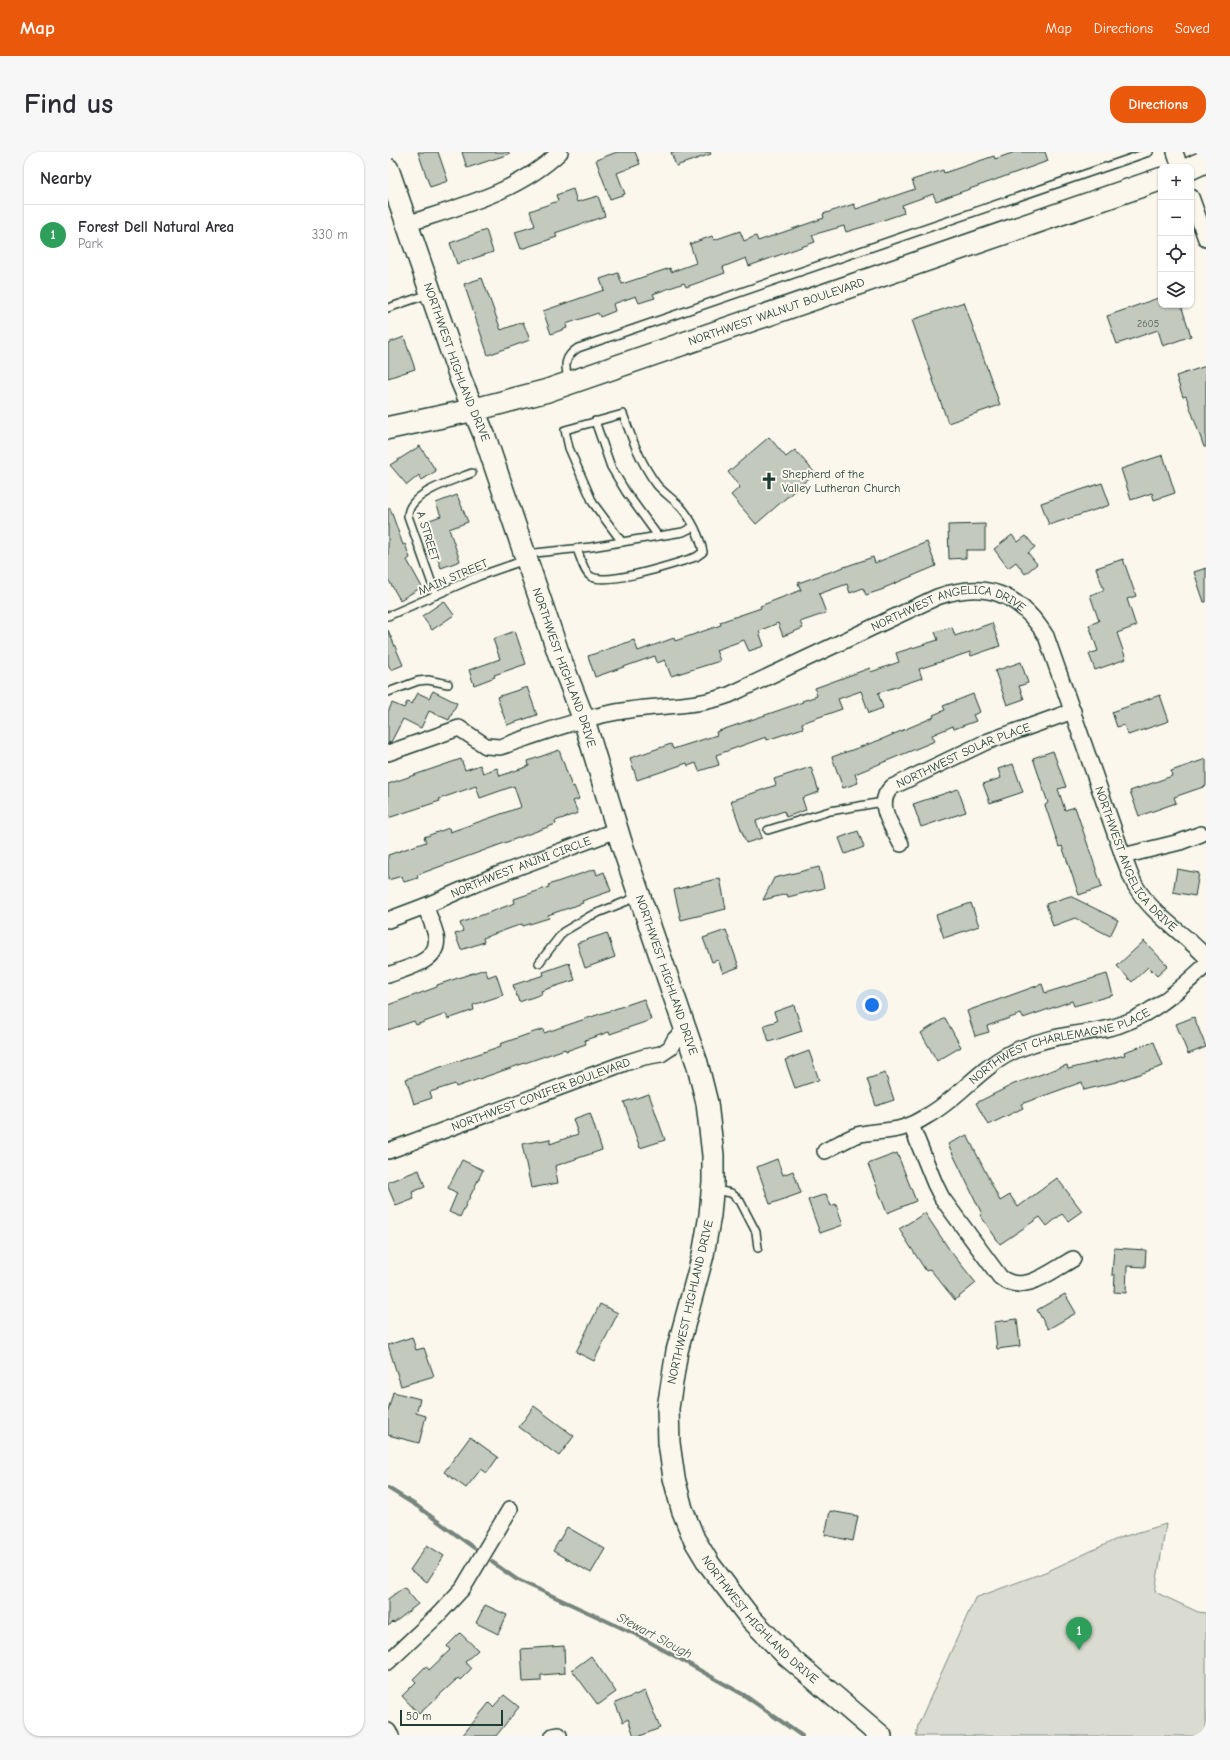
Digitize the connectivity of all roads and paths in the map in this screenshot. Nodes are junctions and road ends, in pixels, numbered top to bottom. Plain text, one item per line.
1 (560, 152) edge
2 (1149, 152) edge
3 (1175, 152) edge
4 (1206, 161) edge
5 (1179, 164) edge
6 (1194, 167) edge
7 (388, 169) edge
8 (1158, 180) edge
9 (1192, 200) edge
10 (407, 224) junction
11 (1206, 239) edge
12 (431, 293) junction
13 (388, 308) edge
14 (570, 382) junction
15 (473, 410) junction
16 (595, 421) junction
17 (388, 428) edge
18 (472, 473) dead end
19 (693, 527) junction
20 (658, 536) junction
21 (622, 542) junction
22 (577, 549) junction
23 (526, 556) junction
24 (436, 595) junction
25 (388, 616) edge
26 (448, 684) dead end
27 (388, 692) edge
28 (1073, 711) junction
29 (584, 720) junction
30 (388, 753) edge
31 (883, 802) junction
32 (617, 830) junction
33 (768, 830) dead end
34 (1201, 834) dead end
35 (901, 844) dead end
36 (1123, 856) junction
37 (639, 896) junction
38 (425, 906) junction
39 (388, 920) edge
40 (1206, 957) edge
41 (539, 963) dead end
42 (1206, 965) edge
43 (388, 975) edge
44 (686, 1030) junction
45 (911, 1125) junction
46 (388, 1151) edge
47 (825, 1151) dead end
48 (712, 1190) junction
49 (758, 1248) dead end
50 (1072, 1259) dead end
51 (510, 1509) dead end
52 (388, 1662) edge
53 (388, 1731) edge
54 (391, 1736) edge
55 (881, 1736) edge

1 - 10 street
2 - 14 lane
3 - 5 street
4 - 6 main road
7 - 10 main road, NORTHWEST HIGHLAND DRIVE
8 - 14 main road, NORTHWEST WALNUT BOULEVARD
9 - 11 street
10 - 12 main road, NORTHWEST HIGHLAND DRIVE
12 - 13 lane
12 - 15 main road, NORTHWEST HIGHLAND DRIVE
14 - 15 main road, NORTHWEST WALNUT BOULEVARD
15 - 17 main road, NORTHWEST WALNUT BOULEVARD
15 - 23 main road, NORTHWEST HIGHLAND DRIVE
16 - 19 lane
16 - 20 lane
16 - 21 lane
18 - 24 lane, A STREET
19 - 20 lane, MAIN STREET
19 - 22 lane
20 - 21 lane, MAIN STREET
21 - 22 lane, MAIN STREET
22 - 23 lane, MAIN STREET
23 - 24 lane, MAIN STREET
23 - 29 main road, NORTHWEST HIGHLAND DRIVE
24 - 25 lane, MAIN STREET
26 - 27 lane
28 - 29 street, NORTHWEST ANGELICA DRIVE
28 - 31 street, NORTHWEST SOLAR PLACE
28 - 36 street, NORTHWEST ANGELICA DRIVE
29 - 30 street
29 - 32 main road, NORTHWEST HIGHLAND DRIVE
31 - 33 lane
31 - 35 street
32 - 37 main road, NORTHWEST HIGHLAND DRIVE
32 - 38 street, NORTHWEST ANJNI CIRCLE
34 - 36 street
36 - 40 street, NORTHWEST ANGELICA DRIVE
37 - 41 lane
37 - 44 main road, NORTHWEST HIGHLAND DRIVE
38 - 39 street, NORTHWEST ANJNI CIRCLE
38 - 43 street
42 - 45 street, NORTHWEST CHARLEMAGNE PLACE
44 - 46 street, NORTHWEST CONIFER BOULEVARD
44 - 48 main road, NORTHWEST HIGHLAND DRIVE
45 - 47 street, NORTHWEST CHARLEMAGNE PLACE
45 - 50 street
48 - 49 lane
48 - 55 main road, NORTHWEST HIGHLAND DRIVE
51 - 52 street
53 - 54 street

